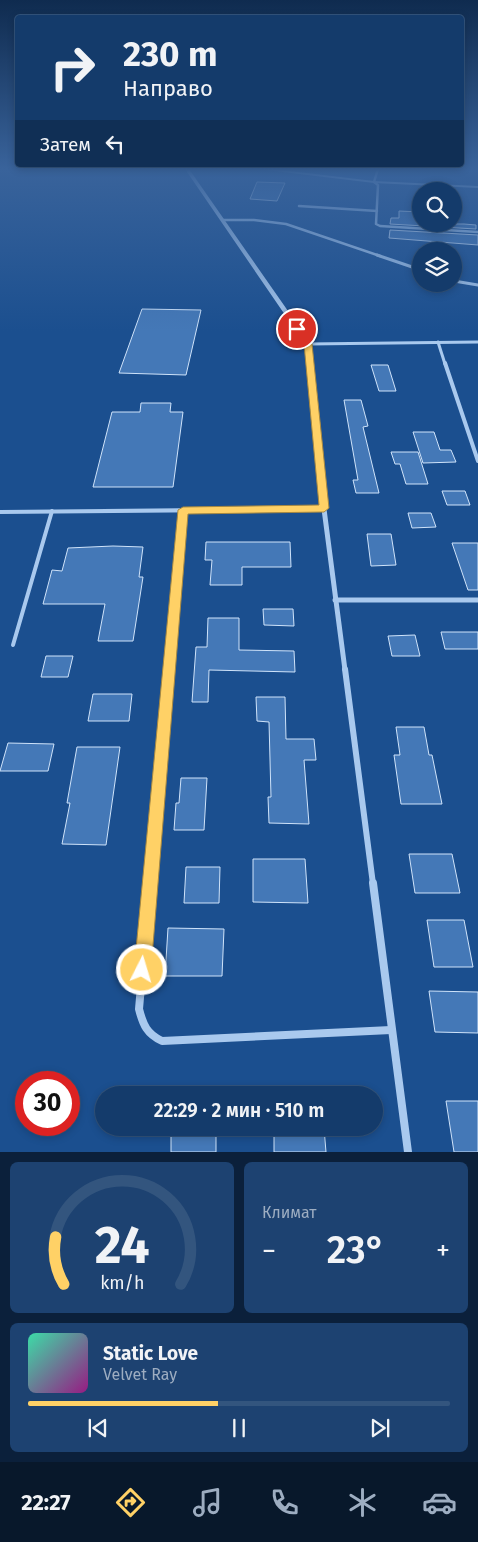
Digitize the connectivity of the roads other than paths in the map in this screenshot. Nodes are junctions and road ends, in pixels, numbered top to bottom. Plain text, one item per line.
1 (224, 223) edge
2 (277, 223) edge
3 (376, 223) edge
4 (478, 232) edge
5 (412, 267) edge
6 (462, 282) edge
7 (478, 285) edge
8 (438, 342) junction
9 (478, 342) edge
10 (308, 344) junction
11 (478, 461) edge
12 (324, 508) junction
13 (183, 510) junction
14 (52, 511) junction
15 (0, 512) edge
16 (335, 600) junction
17 (478, 600) edge
18 (14, 645) dead end
19 (391, 1030) junction
20 (408, 1152) edge

1 - 10 street
2 - 5 street
3 - 4 street
6 - 7 street
8 - 9 street
8 - 10 street
8 - 11 street
10 - 12 street
12 - 13 street
12 - 16 street
13 - 14 street
13 - 19 street
14 - 15 street
14 - 18 lane
16 - 17 street
16 - 19 street
19 - 20 street

